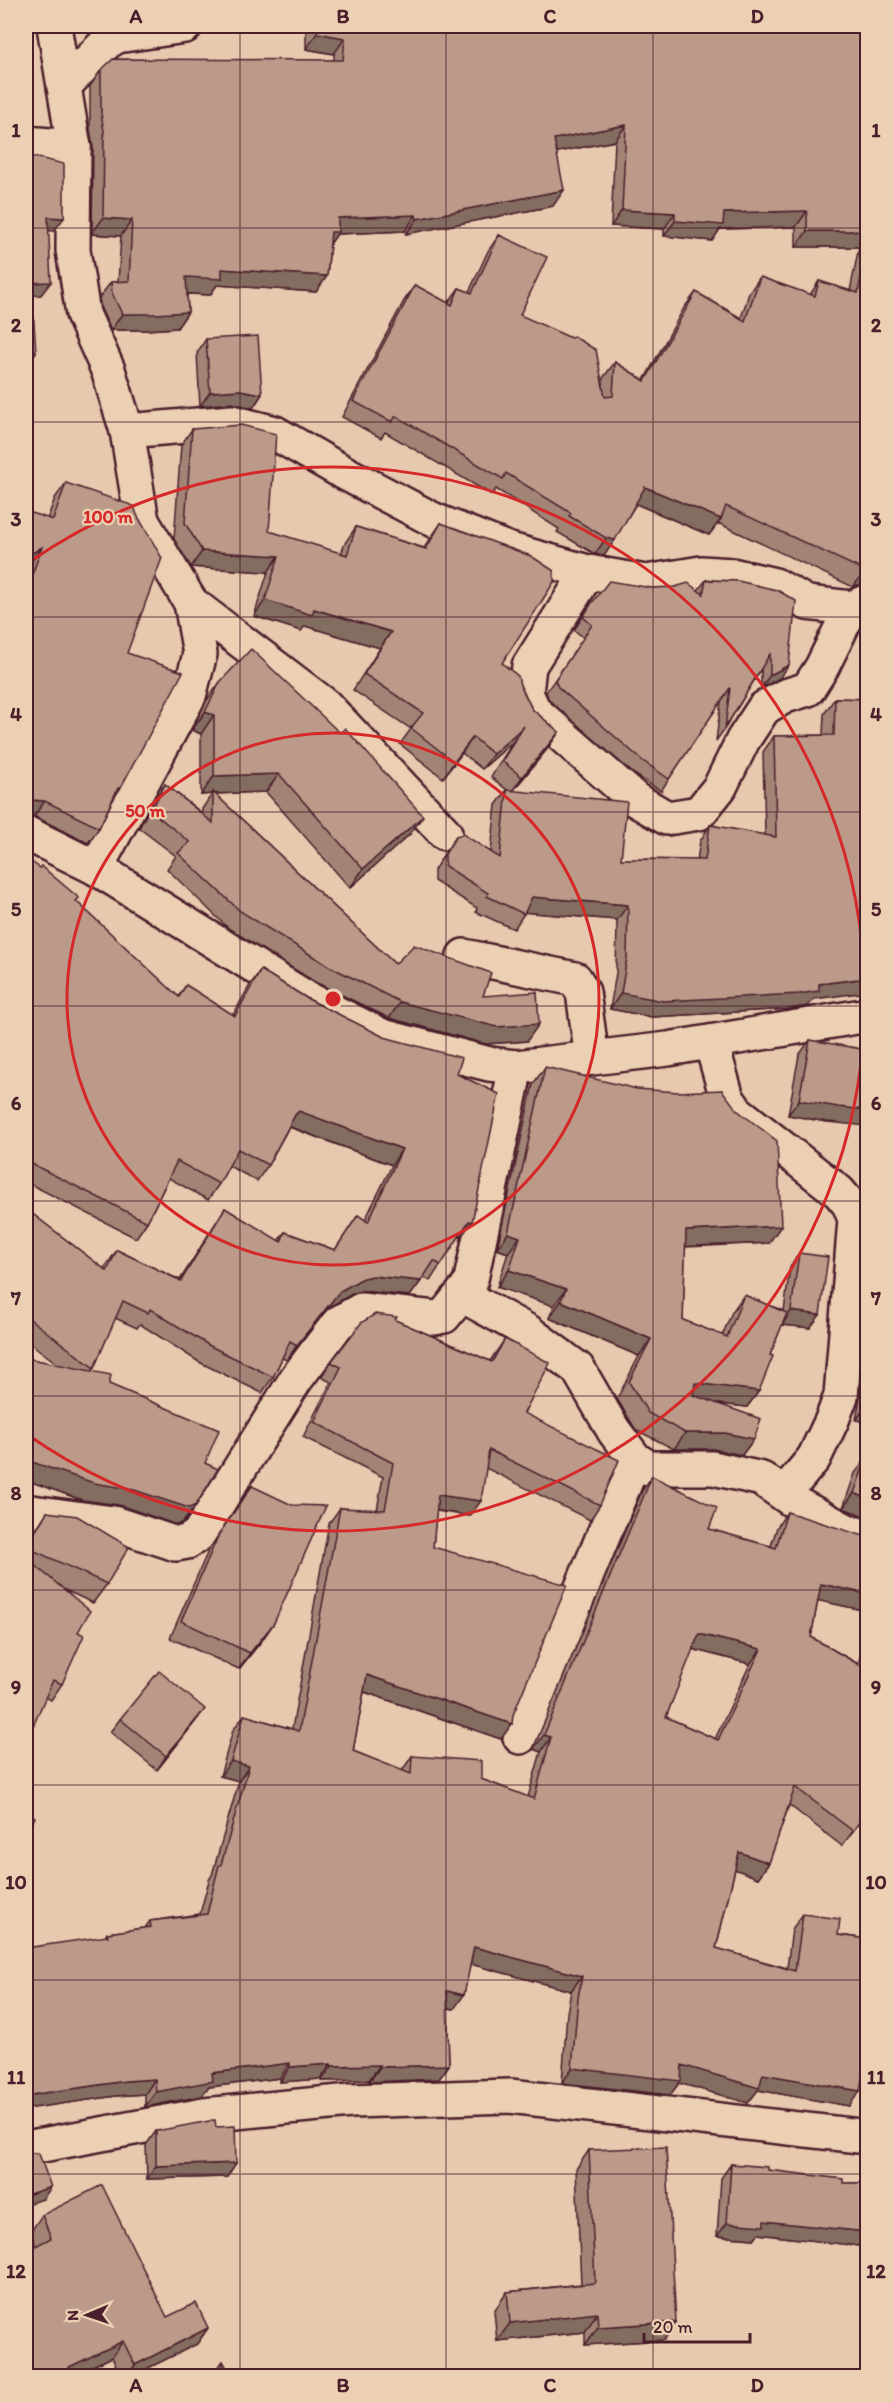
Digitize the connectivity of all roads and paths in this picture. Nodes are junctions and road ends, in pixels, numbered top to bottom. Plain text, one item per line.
1 (54, 26) edge
2 (185, 26) edge
3 (64, 86) junction
4 (26, 144) edge
5 (74, 147) junction
6 (128, 431) junction
7 (588, 572) junction
8 (191, 603) junction
9 (859, 604) edge
10 (26, 833) edge
11 (445, 833) dead end
12 (96, 868) junction
13 (464, 956) dead end
14 (867, 1015) edge
15 (711, 1042) junction
16 (592, 1058) junction
17 (516, 1067) junction
18 (462, 1295) junction
19 (634, 1459) junction
20 (784, 1494) junction
21 (26, 1513) edge
22 (867, 1536) edge
23 (520, 1737) dead end
24 (867, 2137) edge
25 (26, 2148) edge

1 - 3 street
2 - 3 street
3 - 5 street
4 - 5 street
5 - 6 street
6 - 7 street
6 - 8 street
7 - 9 street
7 - 9 street
8 - 11 street
8 - 12 street
10 - 12 street
12 - 17 street
13 - 16 street
14 - 15 street
15 - 16 street
15 - 20 street
16 - 17 street
17 - 18 street
18 - 19 street
18 - 21 street
19 - 20 street
19 - 23 street
20 - 22 street
24 - 25 street

